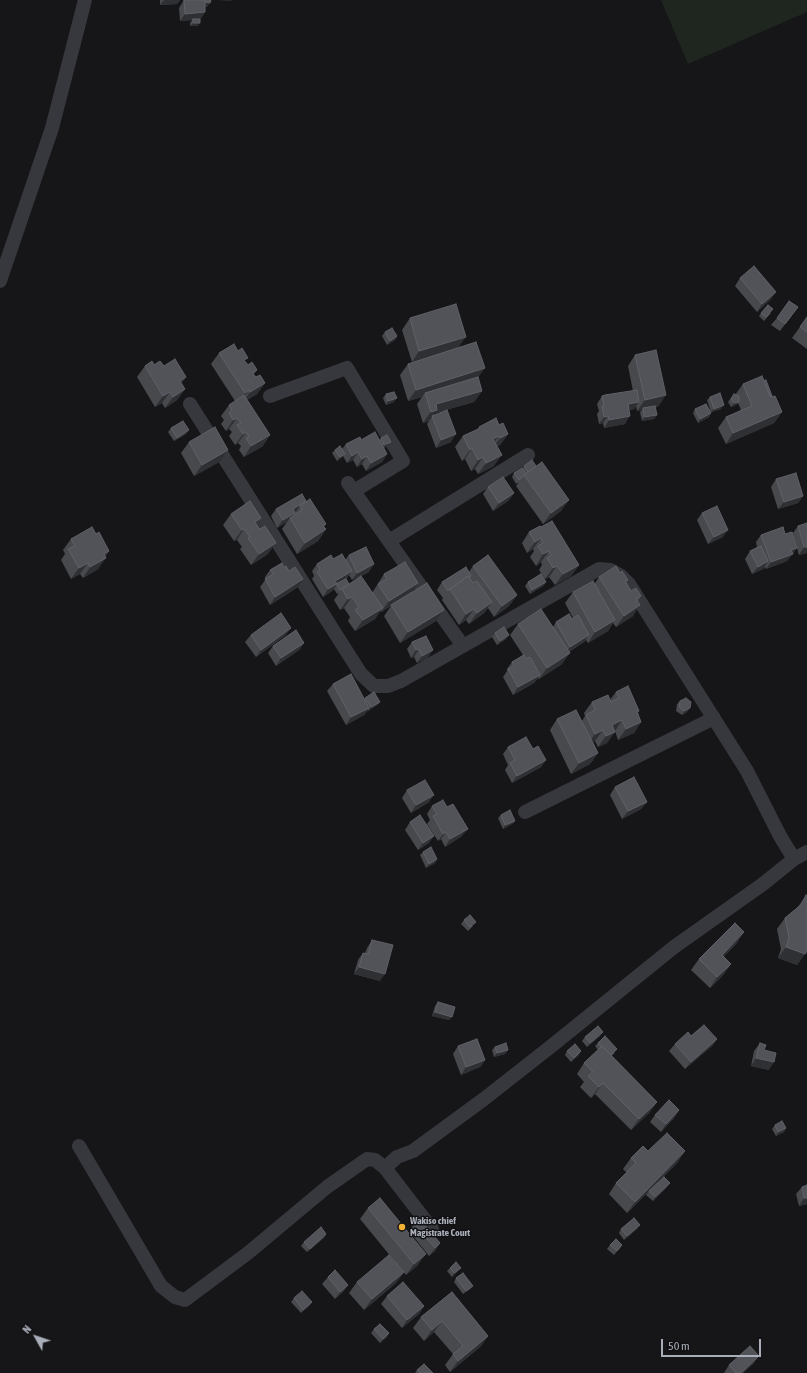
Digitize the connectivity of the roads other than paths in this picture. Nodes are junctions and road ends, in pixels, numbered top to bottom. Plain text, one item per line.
1 (85, 0) edge
2 (0, 281) edge
3 (270, 396) dead end
4 (190, 404) dead end
5 (528, 455) dead end
6 (389, 541) junction
7 (463, 646) junction
8 (714, 718) junction
9 (525, 812) dead end
10 (807, 852) edge
11 (794, 859) junction
12 (79, 1146) dead end
13 (385, 1168) junction
14 (432, 1229) dead end

1 - 2 street
3 - 6 street
4 - 7 street
5 - 6 street
6 - 7 street
7 - 8 street
8 - 9 street
8 - 11 street
10 - 11 street
11 - 13 street
12 - 13 street
13 - 14 street

